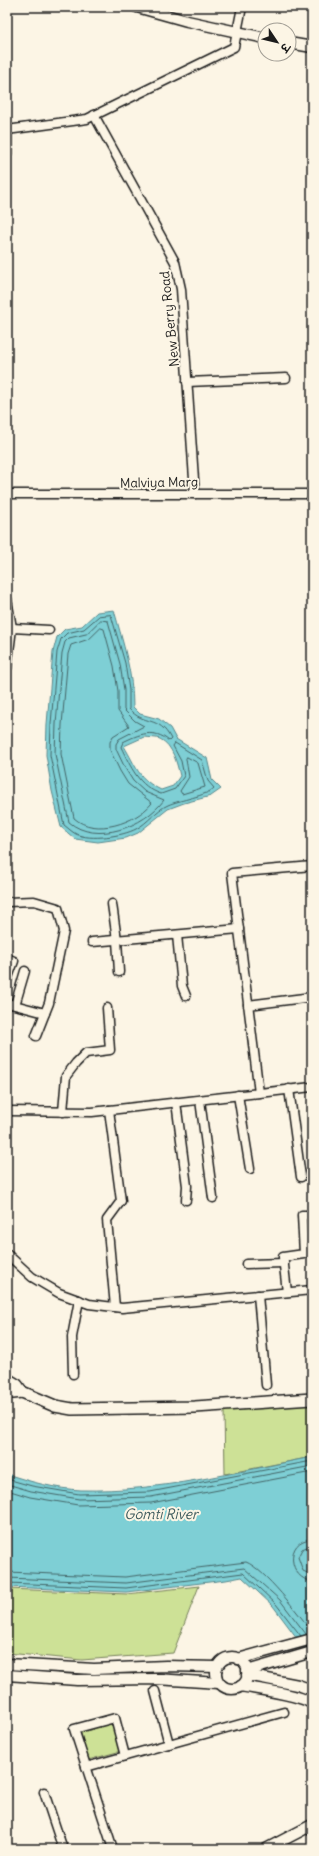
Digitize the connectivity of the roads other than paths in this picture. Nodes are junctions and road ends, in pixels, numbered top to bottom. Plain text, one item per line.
1 (137, 7) edge
2 (242, 7) edge
3 (238, 33) junction
4 (257, 37) edge
5 (297, 44) edge
6 (312, 47) edge
7 (94, 115) junction
8 (7, 130) edge
9 (7, 134) edge
10 (7, 154) edge
11 (286, 378) dead end
12 (187, 382) junction
13 (7, 494) edge
14 (195, 494) junction
15 (312, 494) edge
16 (7, 599) edge
17 (12, 628) junction
18 (49, 630) dead end
19 (7, 668) edge
20 (312, 866) edge
21 (7, 902) edge
22 (112, 904) dead end
23 (239, 929) junction
24 (177, 935) junction
25 (117, 940) junction
26 (92, 942) dead end
27 (7, 958) edge
28 (25, 971) dead end
29 (119, 972) dead end
30 (7, 980) edge
31 (186, 996) dead end
32 (312, 997) edge
33 (11, 1004) edge
34 (248, 1005) junction
35 (107, 1008) dead end
36 (46, 1013) junction
37 (36, 1036) dead end
38 (312, 1087) edge
39 (289, 1089) junction
40 (259, 1093) junction
41 (238, 1095) junction
42 (200, 1100) junction
43 (176, 1102) junction
44 (109, 1110) junction
45 (7, 1111) edge
46 (64, 1112) junction
47 (250, 1169) dead end
48 (301, 1177) dead end
49 (213, 1198) dead end
50 (186, 1200) dead end
51 (312, 1215) edge
52 (7, 1254) edge
53 (284, 1263) junction
54 (246, 1264) dead end
55 (312, 1290) edge
56 (287, 1292) junction
57 (258, 1295) junction
58 (79, 1300) junction
59 (115, 1307) junction
60 (73, 1374) dead end
61 (7, 1379) edge
62 (266, 1385) dead end
63 (7, 1390) edge
64 (22, 1392) junction
65 (312, 1399) edge
66 (312, 1639) edge
67 (312, 1652) edge
68 (238, 1659) junction
69 (7, 1664) edge
70 (217, 1667) junction
71 (247, 1673) junction
72 (7, 1675) edge
73 (219, 1683) junction
74 (241, 1686) junction
75 (312, 1690) edge
76 (155, 1691) dead end
77 (312, 1704) edge
78 (284, 1712) dead end
79 (169, 1744) junction
80 (125, 1756) junction
81 (86, 1767) junction
82 (44, 1792) dead end
83 (312, 1825) edge
84 (63, 1849) edge
85 (113, 1849) edge
86 (266, 1849) edge

1 - 3 street
2 - 3 street
3 - 4 street
3 - 7 street
5 - 6 street
7 - 8 street
7 - 12 street, New Berry Road
9 - 10 street
11 - 12 street
12 - 14 street, New Berry Road
13 - 14 street, Malviya Marg
14 - 15 street, Malviya Marg
16 - 17 street
17 - 18 street
17 - 19 street
20 - 23 street
21 - 36 street
22 - 25 street
23 - 24 street
23 - 34 street
24 - 25 street
24 - 31 street
25 - 26 street
25 - 29 street
27 - 30 street
28 - 33 street
32 - 34 street
33 - 36 street
34 - 40 street
35 - 46 street
36 - 37 street
38 - 39 street
39 - 40 street
39 - 48 street
40 - 41 street
41 - 42 street
41 - 47 street
42 - 43 street
42 - 49 street
43 - 44 street
43 - 50 street
44 - 46 street
44 - 59 street
45 - 46 street
51 - 53 street
52 - 58 street
53 - 54 street
53 - 56 street
55 - 56 street
56 - 57 street
57 - 59 street
57 - 62 street
58 - 59 street
58 - 60 street
61 - 64 main road
63 - 64 main road
64 - 65 main road
66 - 68 street
67 - 71 street
68 - 70 street
68 - 71 street
69 - 70 street
70 - 73 street
71 - 74 street
71 - 75 street
72 - 73 street
73 - 74 street
74 - 77 street
76 - 79 street
78 - 79 street
79 - 80 street
80 - 81 street
80 - 81 street
81 - 85 street
82 - 84 street
83 - 86 street

